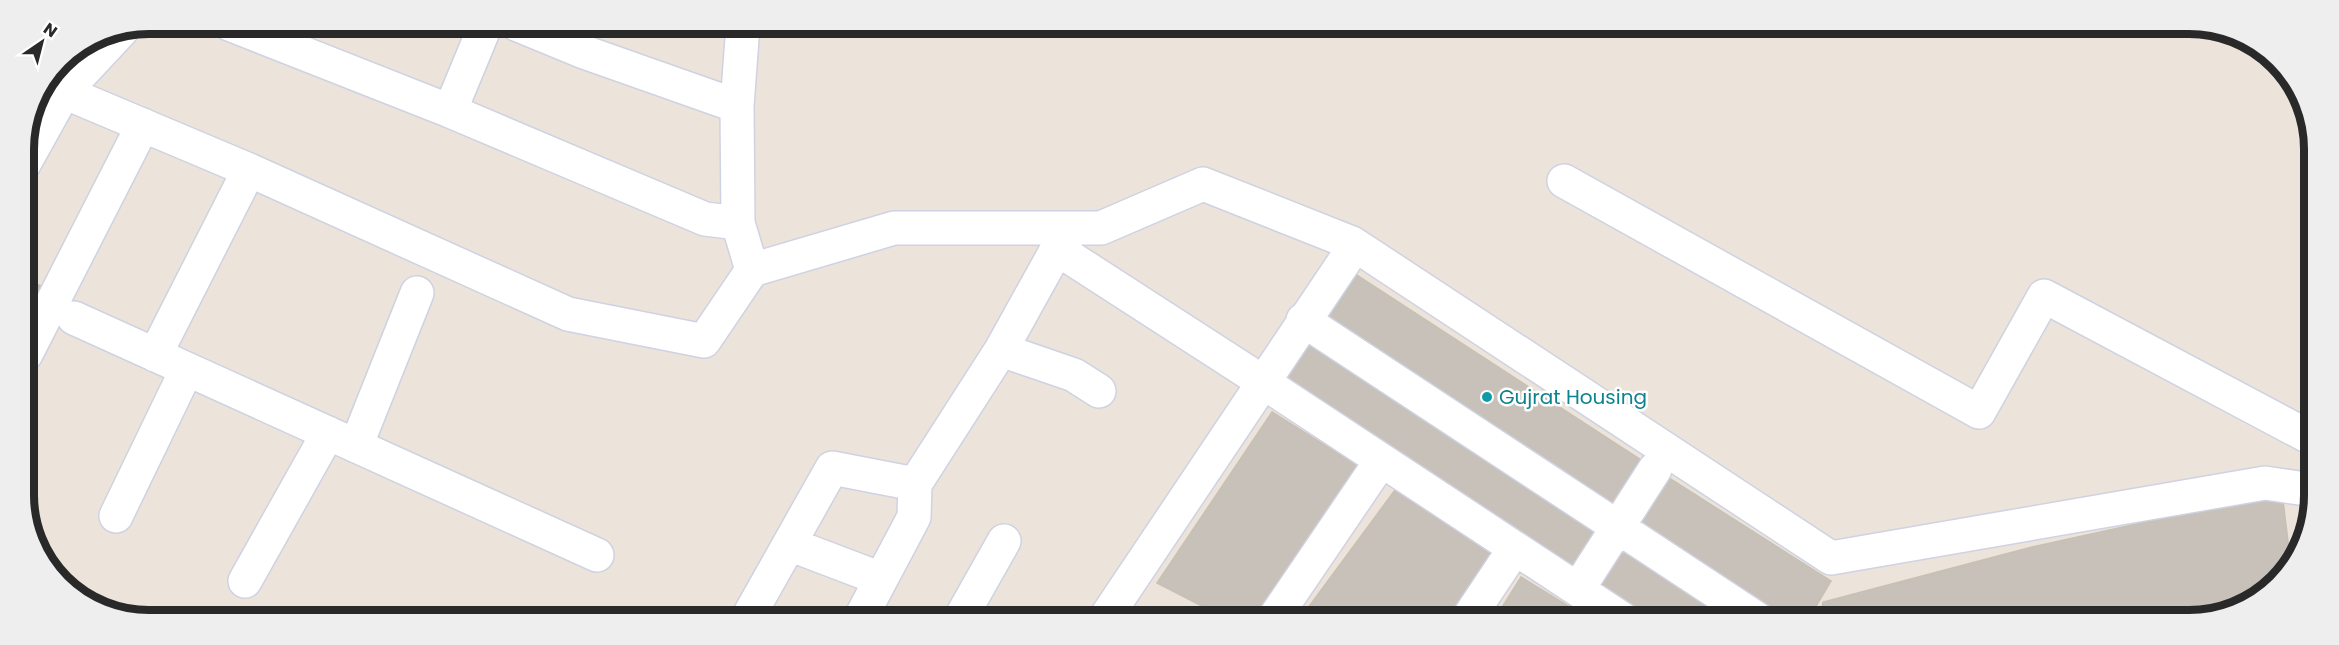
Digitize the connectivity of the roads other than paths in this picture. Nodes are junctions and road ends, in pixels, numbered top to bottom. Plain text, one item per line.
1 (254, 34) edge
2 (482, 34) edge
3 (540, 34) edge
4 (742, 34) edge
5 (111, 42) edge
6 (64, 92) junction
7 (737, 106) junction
8 (450, 111) junction
9 (143, 125) junction
10 (35, 144) edge
11 (249, 170) junction
12 (1564, 181) dead end
13 (738, 223) junction
14 (1066, 239) junction
15 (1352, 243) junction
16 (752, 270) junction
17 (417, 293) dead end
18 (74, 318) tunnel mouth
19 (1303, 320) junction
20 (34, 337) edge
21 (1001, 350) junction
22 (155, 355) junction
23 (187, 369) junction
24 (1263, 382) junction
25 (1099, 391) dead end
26 (2304, 434) edge
27 (342, 440) junction
28 (1381, 461) junction
29 (1655, 469) dead end
30 (915, 484) junction
31 (2304, 489) edge
32 (116, 516) dead end
33 (1618, 527) junction
34 (1004, 541) dead end
35 (789, 544) junction
36 (1515, 548) junction
37 (597, 555) dead end
38 (881, 579) junction
39 (245, 581) dead end
40 (1578, 589) junction
41 (752, 610) edge
42 (865, 610) edge
43 (965, 610) edge
44 (1111, 610) edge
45 (1280, 610) edge
46 (1474, 610) edge
47 (1609, 610) edge
48 (1744, 610) edge

1 - 8 street
2 - 8 street
3 - 7 street
4 - 7 street
5 - 6 street
6 - 9 street
6 - 10 street
7 - 13 street
8 - 13 street
9 - 11 street
9 - 20 street
11 - 16 street
11 - 22 street
12 - 26 street
13 - 16 street
14 - 15 street
14 - 16 street
14 - 21 street
14 - 24 street
15 - 19 street
15 - 31 street
17 - 27 street
18 - 22 street
19 - 24 street
19 - 33 street
21 - 25 street
21 - 30 street
22 - 23 street
23 - 27 street
23 - 32 street
24 - 28 street
24 - 44 street
27 - 37 street
27 - 39 street
28 - 36 street
28 - 45 street
29 - 33 street
30 - 35 street
30 - 38 street
33 - 40 street
33 - 48 street
34 - 43 street
35 - 38 street
35 - 41 street
36 - 40 street
36 - 46 street
38 - 42 street
40 - 47 street

